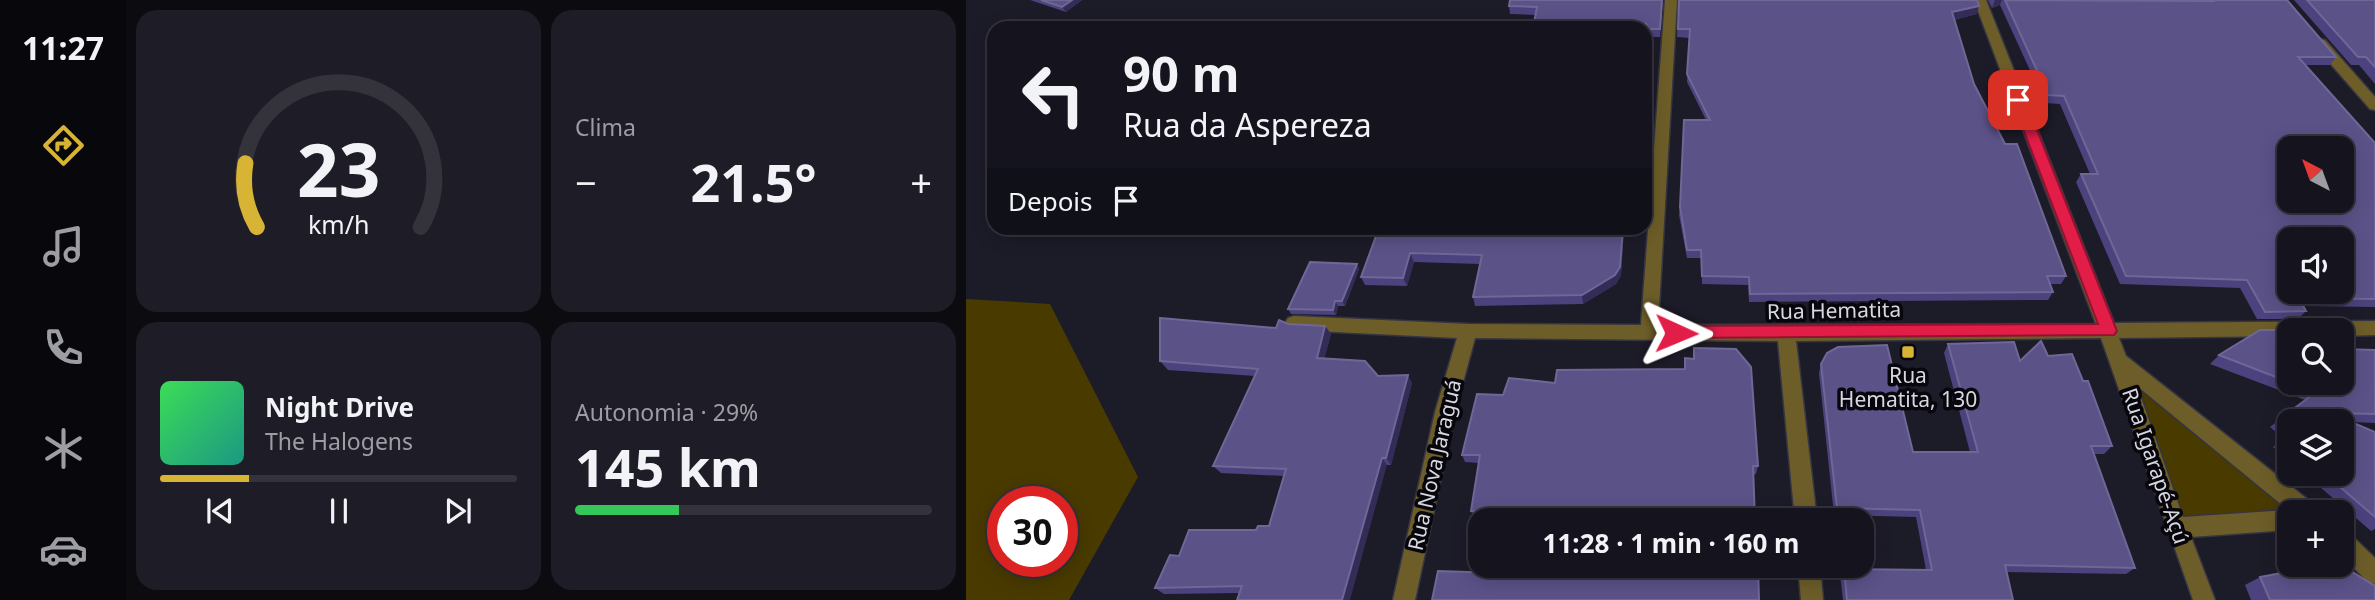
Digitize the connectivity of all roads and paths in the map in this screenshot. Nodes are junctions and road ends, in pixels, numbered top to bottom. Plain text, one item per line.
1 (1671, 0) edge
2 (1980, 0) edge
3 (2311, 32) edge
4 (2375, 106) edge
5 (1294, 323) edge
6 (2375, 328) edge
7 (1468, 331) junction
8 (2109, 331) junction
9 (1649, 333) junction
10 (1786, 334) junction
11 (2119, 361) junction
12 (2292, 500) edge
13 (1805, 508) edge
14 (2277, 521) edge
15 (2176, 528) junction
16 (2354, 553) edge
17 (2375, 573) edge
18 (1810, 578) edge
19 (1404, 600) edge
20 (1812, 600) edge
21 (2204, 600) edge

1 - 9 street
2 - 8 street, Rua Igarapé-Açú
3 - 4 street
5 - 7 street, Rua Hematita
6 - 8 street, Rua Hematita
7 - 9 street, Rua Hematita
7 - 19 street, Rua Nova Jaraguá
8 - 10 street, Rua Hematita
8 - 11 street, Rua Igarapé-Açú
9 - 10 street, Rua Hematita
10 - 13 street
11 - 12 street
11 - 15 street, Rua Igarapé-Açú
14 - 15 street
15 - 21 street, Rua Igarapé-Açú
16 - 17 street
18 - 20 street

